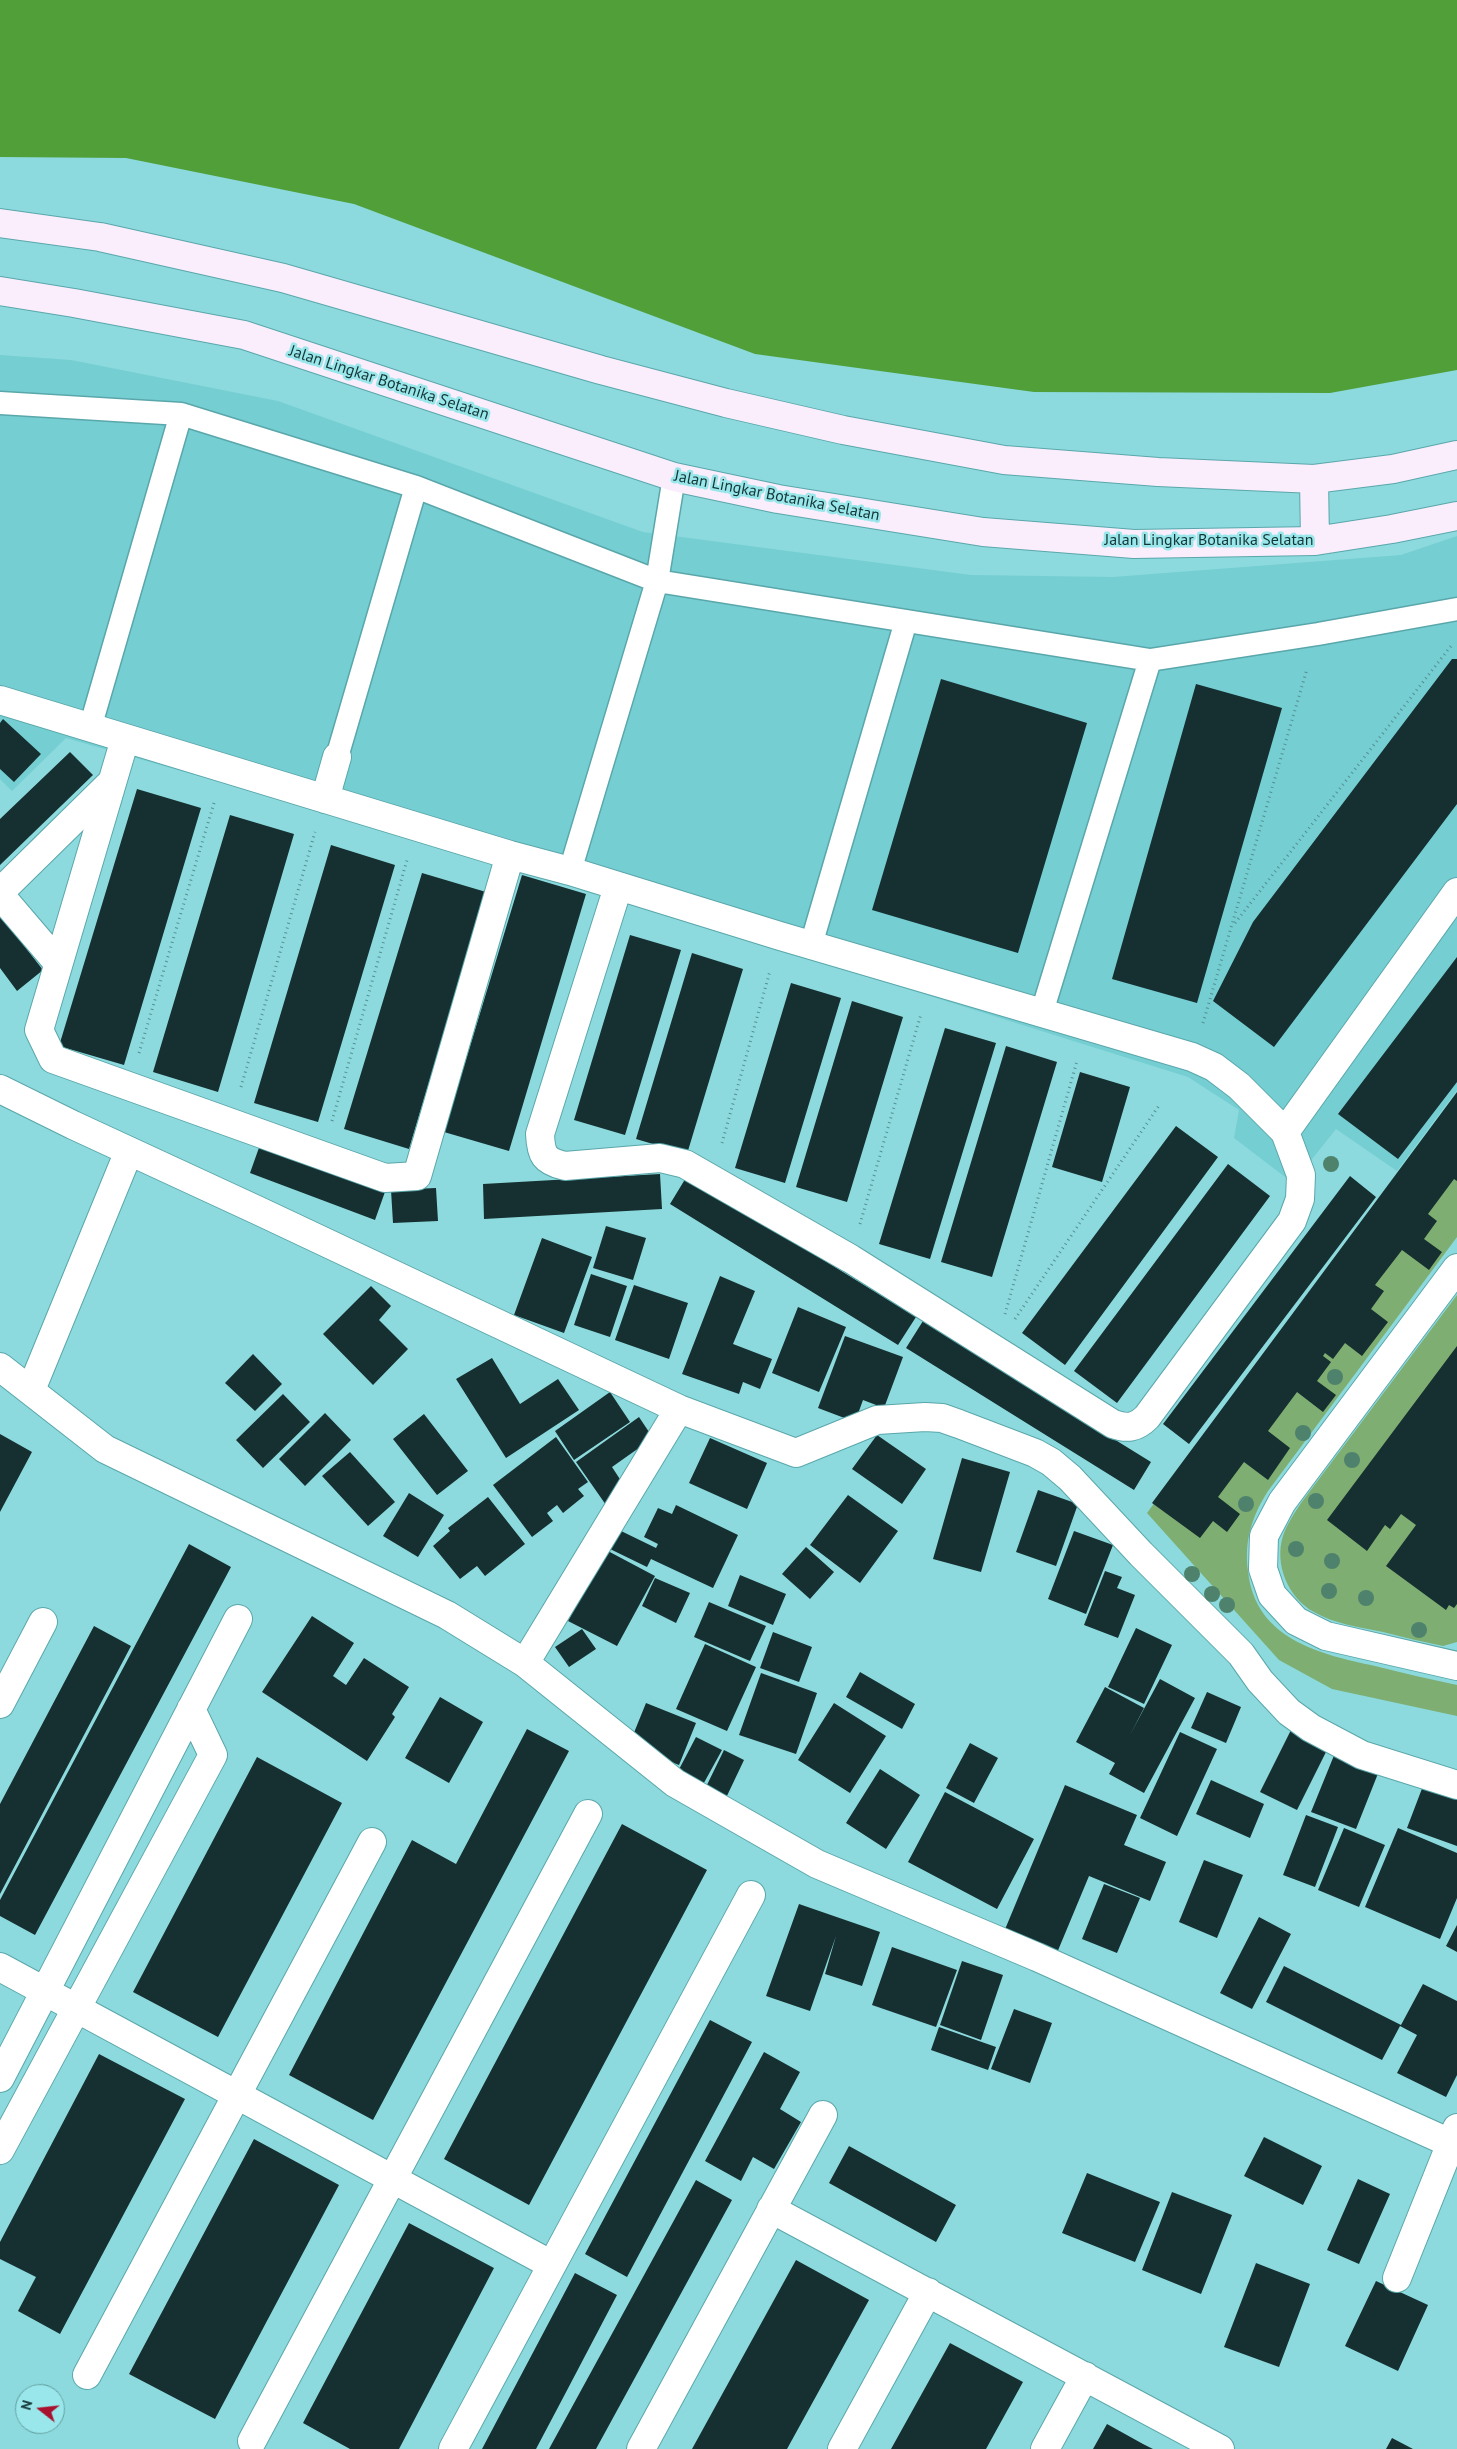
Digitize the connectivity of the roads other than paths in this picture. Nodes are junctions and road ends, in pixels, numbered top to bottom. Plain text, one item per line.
1 (0, 223) edge
2 (0, 292) edge
3 (0, 403) edge
4 (181, 414) junction
5 (1457, 455) edge
6 (674, 477) junction
7 (1314, 479) junction
8 (416, 488) junction
9 (1457, 516) edge
10 (1316, 541) junction
11 (657, 581) junction
12 (1457, 609) edge
13 (906, 621) junction
14 (1150, 660) junction
15 (0, 700) edge
16 (90, 728) junction
17 (125, 739) junction
18 (337, 758) joint
19 (112, 782) junction
20 (325, 800) junction
21 (510, 855) junction
22 (570, 871) junction
23 (618, 887) junction
24 (1457, 892) edge
25 (0, 894) edge
26 (811, 945) junction
27 (58, 963) junction
28 (1042, 1012) junction
29 (0, 1089) edge
30 (1285, 1132) junction
31 (129, 1151) junction
32 (1457, 1268) edge
33 (0, 1367) edge
34 (31, 1390) junction
35 (679, 1409) junction
36 (238, 1619) dead end
37 (43, 1622) dead end
38 (525, 1663) junction
39 (1457, 1666) edge
40 (0, 1704) edge
41 (191, 1709) junction
42 (1457, 1785) edge
43 (588, 1814) dead end
44 (372, 1842) dead end
45 (751, 1894) dead end
46 (0, 1967) edge
47 (45, 1991) junction
48 (76, 2008) junction
49 (0, 2078) edge
50 (237, 2095) junction
51 (823, 2115) dead end
52 (1455, 2139) edge
53 (0, 2150) edge
54 (392, 2178) junction
55 (771, 2209) junction
56 (552, 2265) junction
57 (1397, 2278) dead end
58 (928, 2292) junction
59 (87, 2375) dead end
60 (1085, 2376) junction
61 (252, 2441) dead end
62 (453, 2449) edge
63 (641, 2449) edge
64 (842, 2449) edge
65 (1045, 2449) edge
66 (1220, 2449) edge

1 - 7 street
2 - 6 street, Jalan Lingkar Botanika Selatan
3 - 4 lane
4 - 8 lane
4 - 16 lane
5 - 7 street
6 - 10 street, Jalan Lingkar Botanika Selatan
6 - 11 lane
7 - 10 street
8 - 11 lane
8 - 18 lane
9 - 10 street, Jalan Lingkar Botanika Selatan
11 - 13 lane
11 - 22 lane
12 - 14 lane
13 - 14 lane
13 - 26 lane
14 - 28 lane
15 - 16 street
16 - 17 street
17 - 19 street
17 - 20 street
18 - 20 street
19 - 25 street
19 - 27 street
20 - 21 street
21 - 22 street
21 - 27 street
22 - 23 street
23 - 26 street
23 - 30 street
24 - 30 street
25 - 27 street
26 - 28 street
28 - 30 street
29 - 31 street
31 - 34 street
31 - 35 street
32 - 39 street
33 - 34 street
34 - 38 street
35 - 38 street
35 - 42 street
36 - 41 street
37 - 40 street
38 - 52 street
41 - 47 street
41 - 48 street
43 - 54 street
44 - 50 street
45 - 56 street
46 - 47 street
47 - 48 street
47 - 49 street
48 - 50 street
48 - 53 street
50 - 54 street
50 - 59 street
51 - 55 street
52 - 57 street
54 - 56 street
54 - 61 street
55 - 58 street
55 - 63 street
56 - 62 street
58 - 60 street
58 - 64 street
60 - 65 street
60 - 66 street

